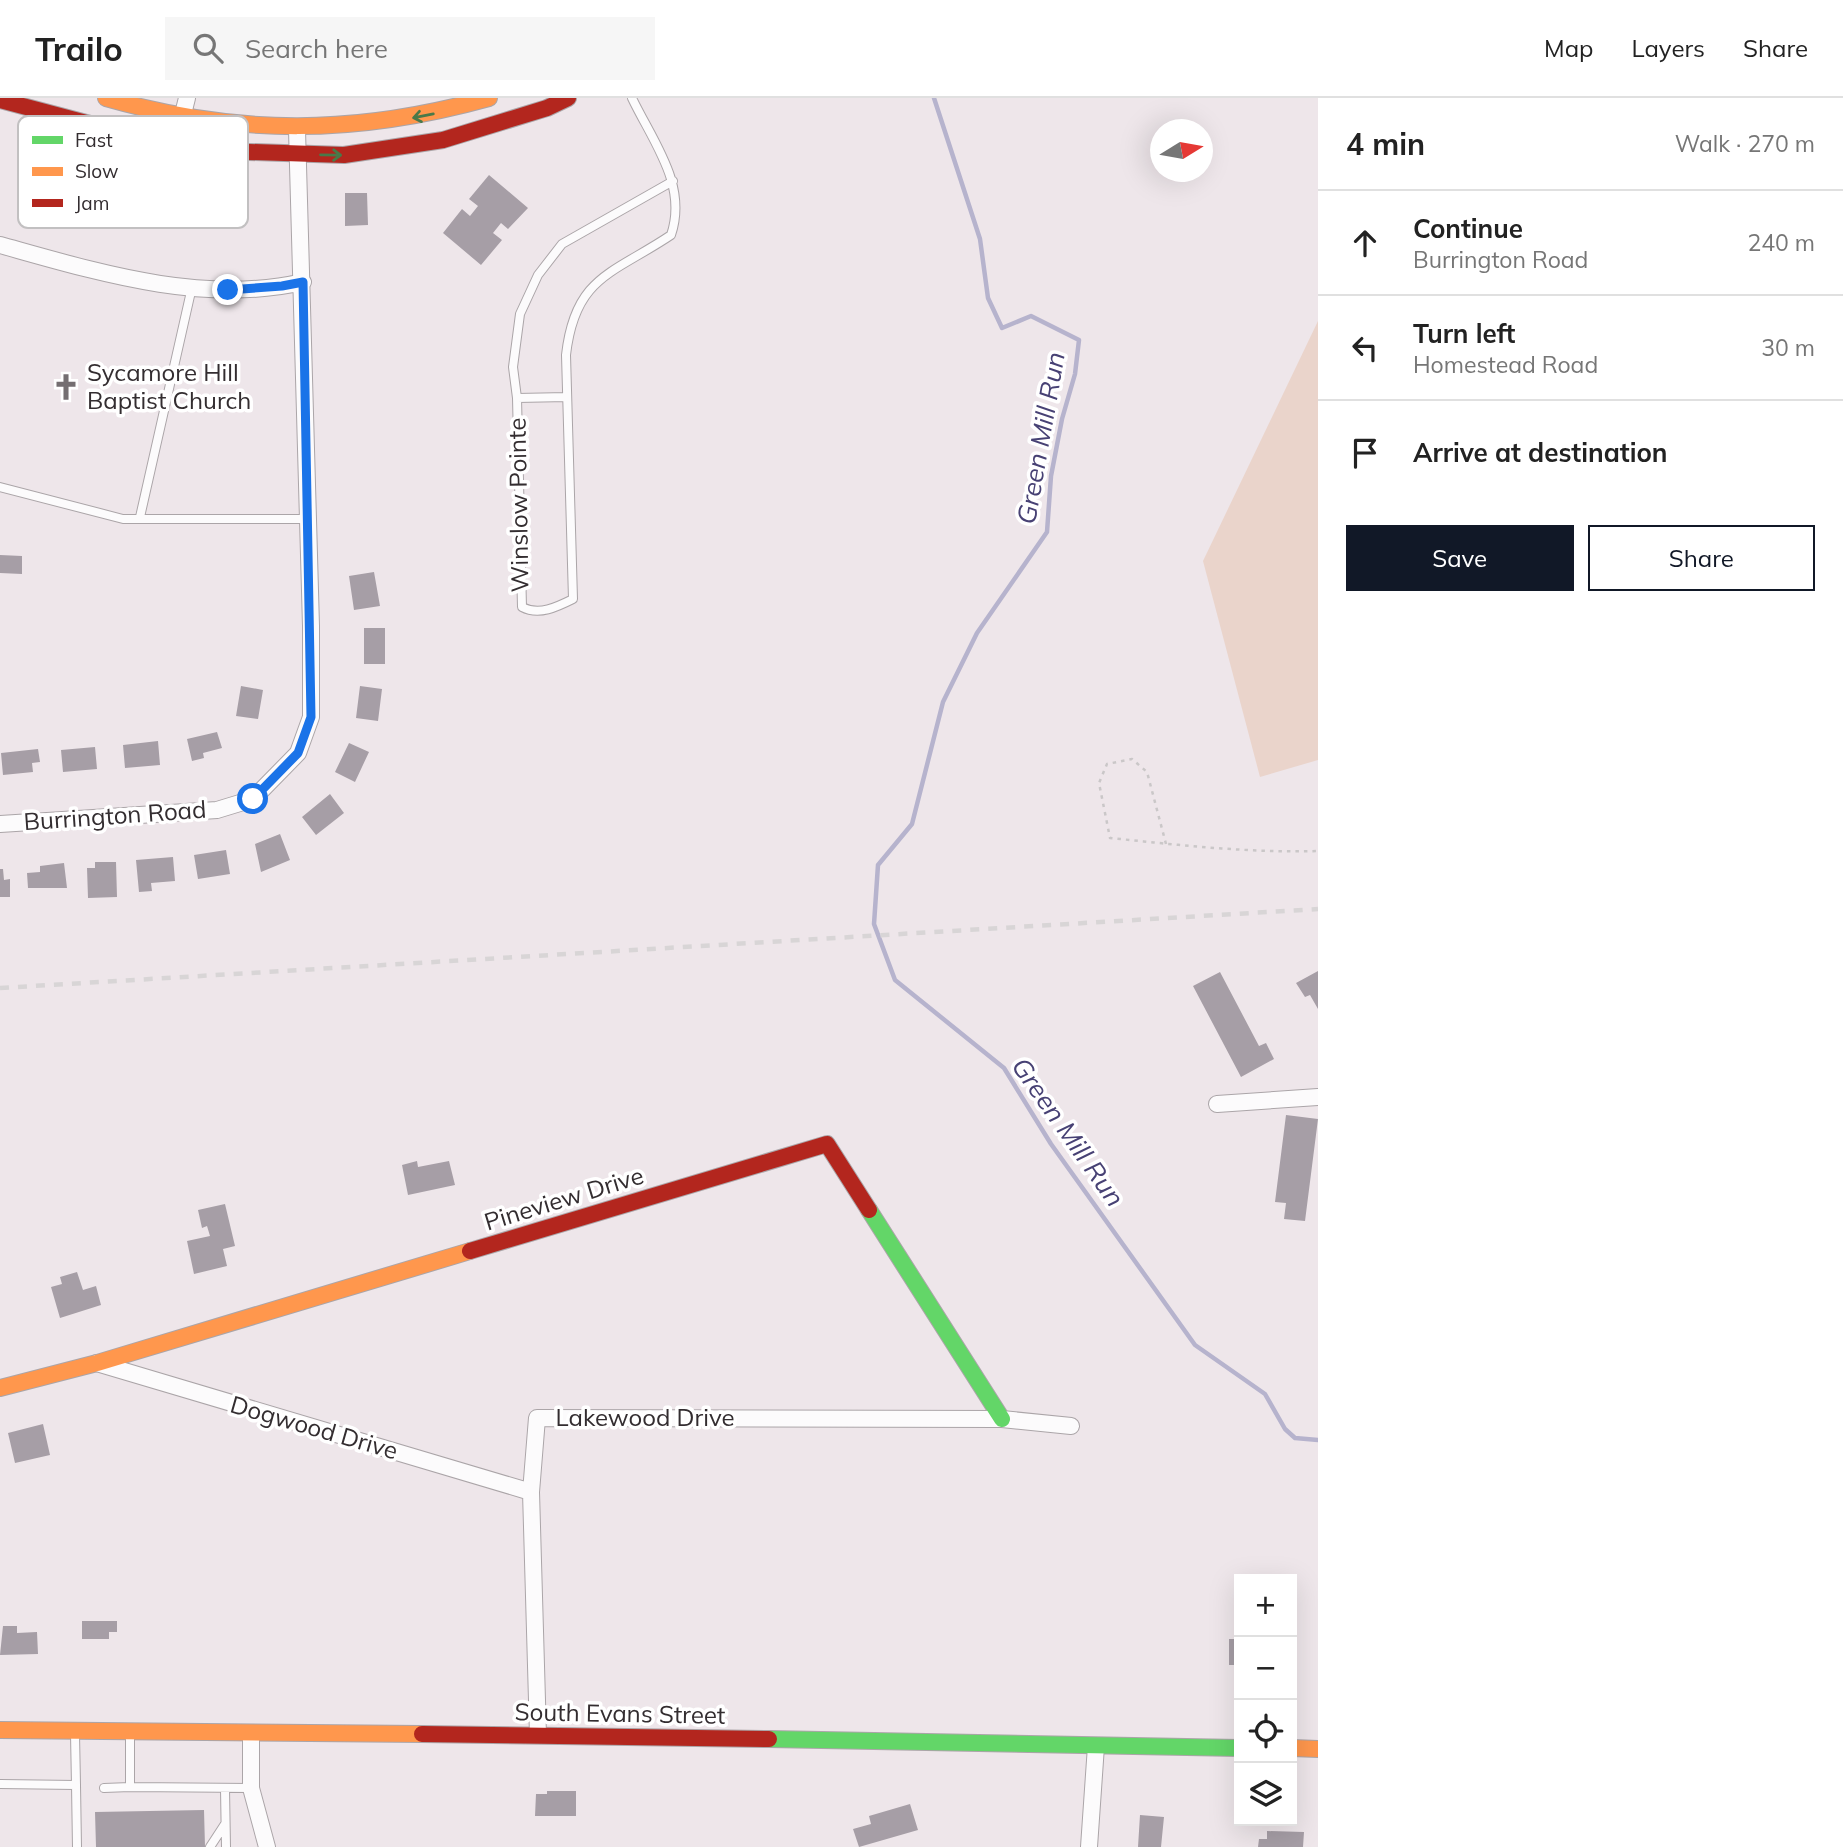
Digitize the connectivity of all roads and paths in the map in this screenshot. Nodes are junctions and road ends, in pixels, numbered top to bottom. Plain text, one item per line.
1 (106, 98) edge
2 (187, 98) edge
3 (489, 98) edge
4 (568, 98) edge
5 (632, 98) edge
6 (0, 100) edge
7 (60, 116) edge
8 (174, 116) edge
9 (182, 116) edge
10 (248, 125) edge
11 (297, 130) junction
12 (248, 152) edge
13 (296, 154) junction
14 (673, 181) junction
15 (0, 245) edge
16 (303, 282) junction
17 (192, 287) junction
18 (567, 397) junction
19 (517, 398) junction
20 (0, 487) edge
21 (140, 517) junction
22 (309, 519) junction
23 (0, 824) edge
24 (1166, 844) junction
25 (1318, 851) edge
26 (1318, 1097) edge
27 (1217, 1104) dead end
28 (97, 1363) junction
29 (0, 1388) edge
30 (1002, 1419) junction
31 (1071, 1426) dead end
32 (531, 1492) junction
33 (0, 1730) edge
34 (75, 1731) junction
35 (130, 1732) junction
36 (251, 1734) junction
37 (538, 1735) junction
38 (1096, 1746) junction
39 (1234, 1748) edge
40 (1297, 1748) edge
41 (1318, 1749) edge
42 (0, 1784) edge
43 (76, 1785) junction
44 (130, 1787) junction
45 (104, 1788) dead end
46 (251, 1788) junction
47 (225, 1789) junction
48 (225, 1824) junction
49 (76, 1847) edge
50 (210, 1847) edge
51 (226, 1847) edge
52 (267, 1847) edge
53 (1088, 1847) edge

1 - 8 main road
2 - 9 street
3 -> 11 main road
13 -> 4 main road
5 - 14 lane, Winslow Pointe
6 - 7 main road
10 - 11 main road
11 - 13 street, Burrington Road
12 - 13 main road
13 - 16 street, Burrington Road
14 - 18 lane, Winslow Pointe
14 - 19 lane, Winslow Pointe
15 - 17 street
16 - 17 street
16 - 22 street, Burrington Road
17 - 21 lane
18 - 19 lane, Winslow Pointe
18 - 19 lane, Winslow Pointe
20 - 21 lane
21 - 22 lane
22 - 23 street, Burrington Road
24 - 24 path
24 - 25 path
26 - 27 street
28 - 29 main road, Pineview Drive
28 - 30 main road, Pineview Drive
28 - 32 street, Dogwood Drive
30 - 31 street, Lakewood Drive
30 - 32 street, Lakewood Drive
32 - 37 street, Lakewood Drive
33 - 34 main road, South Evans Street
34 - 35 main road, South Evans Street
34 - 43 lane
35 - 36 main road, South Evans Street
35 - 44 lane
36 - 37 main road, South Evans Street
36 - 46 street
37 - 38 main road, South Evans Street
38 - 39 main road, South Evans Street
38 - 53 street
40 - 41 main road
42 - 43 lane
43 - 49 lane
44 - 45 lane
44 - 47 lane
46 - 47 lane
46 - 52 street
47 - 48 lane
48 - 50 lane
48 - 51 lane

